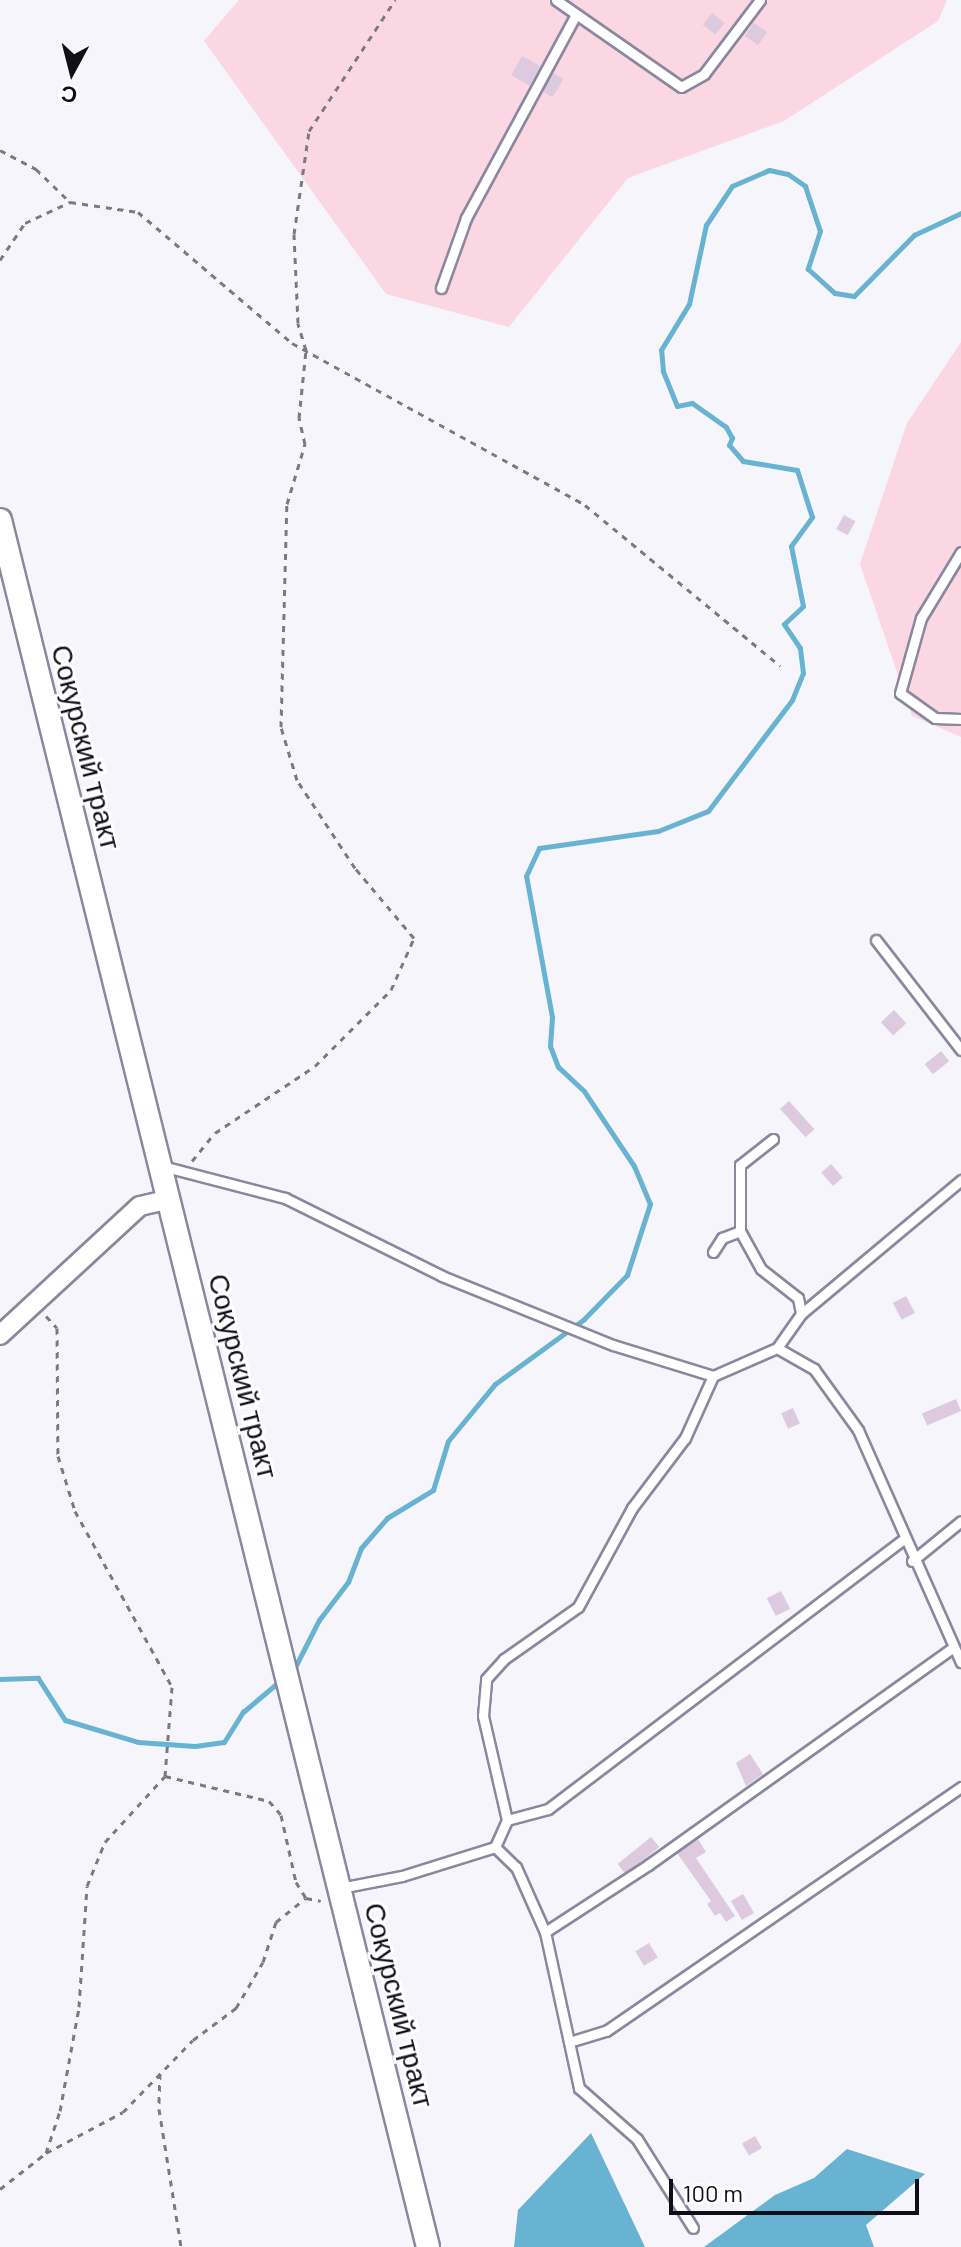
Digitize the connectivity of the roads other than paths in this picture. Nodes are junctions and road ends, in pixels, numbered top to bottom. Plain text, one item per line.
1 (556, 0) edge
2 (760, 0) edge
3 (575, 16) junction
4 (441, 288) dead end
5 (0, 520) edge
6 (961, 552) edge
7 (961, 719) edge
8 (876, 940) dead end
9 (961, 1050) edge
10 (773, 1139) dead end
11 (160, 1166) junction
12 (961, 1180) edge
13 (167, 1200) junction
14 (740, 1231) junction
15 (713, 1252) dead end
16 (801, 1314) junction
17 (0, 1335) edge
18 (777, 1348) junction
19 (713, 1376) junction
20 (961, 1521) edge
21 (903, 1540) junction
22 (912, 1561) junction
23 (952, 1648) junction
24 (961, 1662) edge
25 (961, 1787) edge
26 (507, 1820) junction
27 (495, 1847) junction
28 (341, 1892) junction
29 (545, 1932) junction
30 (569, 2042) junction
31 (693, 2228) dead end
32 (428, 2247) edge

1 - 3 lane
2 - 3 lane
3 - 4 lane
5 - 11 street, Сокурский тракт
6 - 7 lane
8 - 9 lane
10 - 14 lane
11 - 13 street, Сокурский тракт
11 - 19 lane
12 - 16 lane
13 - 17 street
13 - 28 street, Сокурский тракт
14 - 15 lane
14 - 16 lane
16 - 18 lane
18 - 19 lane
18 - 21 lane
19 - 26 lane
20 - 22 lane
21 - 22 lane
21 - 26 lane
22 - 23 lane
23 - 24 lane
23 - 29 lane
25 - 30 lane
26 - 27 lane
27 - 28 lane
27 - 29 lane
28 - 32 street, Сокурский тракт
29 - 30 lane
30 - 31 lane

